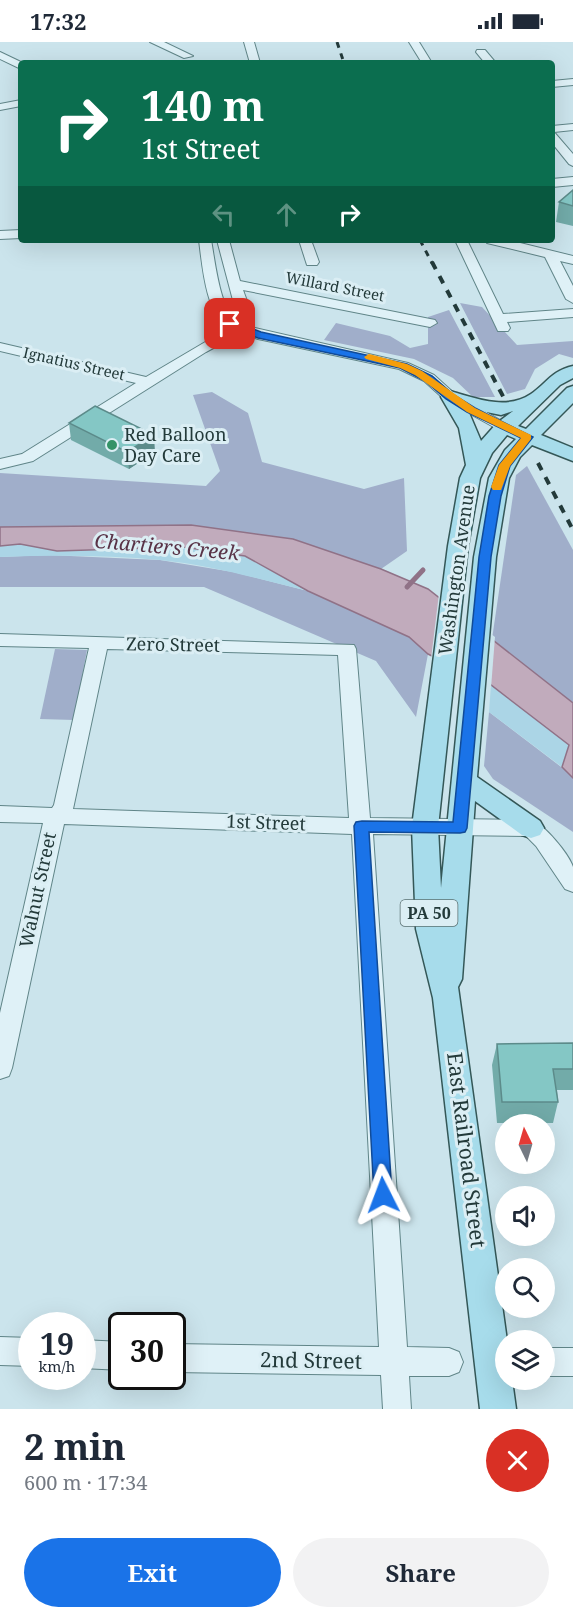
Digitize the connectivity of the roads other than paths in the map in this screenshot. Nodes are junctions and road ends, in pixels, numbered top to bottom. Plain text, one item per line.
1 (155, 42) edge
2 (188, 42) edge
3 (249, 42) edge
4 (414, 42) edge
5 (481, 52) dead end
6 (0, 55) edge
7 (189, 59) edge
8 (254, 60) edge
9 (425, 60) edge
10 (488, 60) edge
11 (18, 64) edge
12 (573, 82) edge
13 (555, 84) edge
14 (18, 103) edge
15 (1, 106) edge
16 (0, 122) edge
17 (573, 127) edge
18 (555, 129) edge
19 (555, 139) edge
20 (573, 162) edge
21 (573, 181) edge
22 (555, 183) edge
23 (0, 229) edge
24 (18, 234) edge
25 (0, 235) edge
26 (206, 243) edge
27 (224, 243) edge
28 (306, 243) edge
29 (462, 243) edge
30 (504, 243) edge
31 (550, 254) junction
32 (573, 260) edge
33 (312, 262) dead end
34 (234, 284) junction
35 (573, 299) edge
36 (573, 313) edge
37 (430, 323) dead end
38 (239, 329) junction
39 (0, 347) edge
40 (573, 370) edge
41 (149, 382) junction
42 (573, 392) edge
43 (536, 398) junction
44 (454, 399) junction
45 (504, 427) junction
46 (527, 437) junction
47 (573, 455) edge
48 (0, 464) edge
49 (476, 464) junction
50 (0, 640) edge
51 (99, 644) junction
52 (434, 741) joint
53 (465, 777) junction
54 (0, 814) edge
55 (57, 816) junction
56 (362, 826) junction
57 (425, 827) junction
58 (460, 828) junction
59 (531, 828) junction
60 (573, 883) edge
61 (447, 998) junction
62 (0, 1068) edge
63 (495, 1330) edge
64 (0, 1351) edge
65 (18, 1352) edge
66 (186, 1358) edge
67 (449, 1362) dead end
68 (555, 1362) edge
69 (573, 1362) edge
70 (393, 1363) junction
71 (499, 1390) edge
72 (397, 1409) edge
73 (498, 1409) edge

1 - 7 street
2 - 7 street
3 - 8 street
4 - 9 street
5 - 10 street
6 - 11 street
12 - 13 street
14 - 15 street
15 - 16 street
17 - 18 street
19 - 20 street
21 - 22 street
23 - 25 street
24 - 25 street
26 - 38 street
27 - 34 street
28 - 33 street
29 - 36 street
30 - 31 street
31 - 32 street
31 - 35 street
34 - 37 street, Willard Street
34 - 38 street
38 - 41 street
38 - 44 street
39 - 41 street, Ignatius Street
40 - 43 main road, Washington Avenue / PA 50
41 - 48 street
42 - 46 main road, Washington Avenue / PA 50
43 - 44 main road
43 - 45 main road, Washington Avenue / PA 50
44 - 45 street
44 - 49 main road
45 - 46 main road
45 - 49 main road, Washington Avenue / PA 50
46 - 47 main road
46 - 53 main road, Washington Avenue / PA 50
49 - 52 main road, Washington Avenue / PA 50
50 - 51 street, Zero Street
51 - 55 street, Walnut Street
51 - 56 street, Zero Street
52 - 57 main road, East Railroad Street / PA 50
53 - 58 main road, East Railroad Street / PA 50
53 - 59 main road
54 - 55 street, 1st Street
55 - 56 street, 1st Street
55 - 62 street, Walnut Street
56 - 57 street, 1st Street
56 - 70 street
57 - 58 street, 1st Street
57 - 61 main road, East Railroad Street / PA 50
58 - 59 street, 1st Street
58 - 61 main road, East Railroad Street / PA 50
59 - 60 street
61 - 63 main road, East Railroad Street / PA 50
64 - 65 street
66 - 70 street, 2nd Street
67 - 70 street, 2nd Street
68 - 69 street
70 - 72 street
71 - 73 main road, East Railroad Street / PA 50

